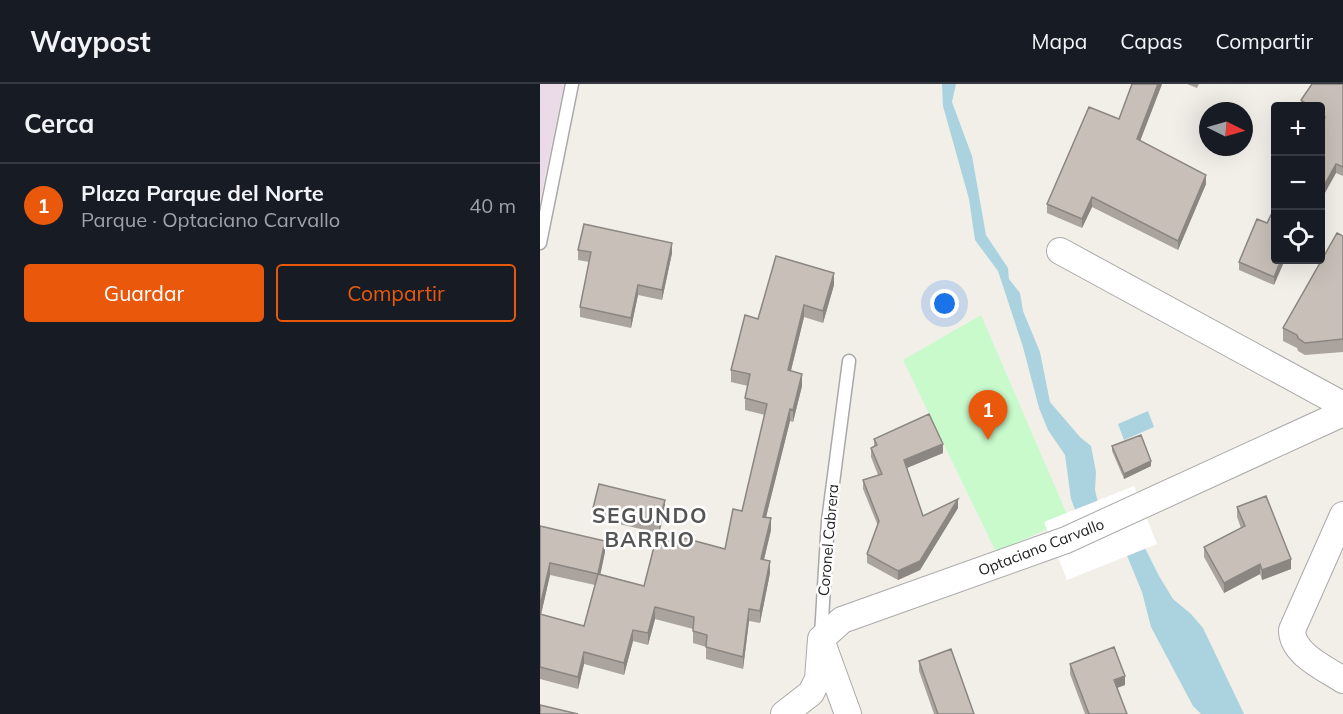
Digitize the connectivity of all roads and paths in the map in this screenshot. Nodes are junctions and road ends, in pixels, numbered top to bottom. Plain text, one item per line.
1 (572, 84) edge
2 (540, 243) edge
3 (1059, 251) dead end
4 (849, 361) dead end
5 (1343, 405) edge
6 (1343, 413) edge
7 (1343, 515) edge
8 (821, 639) junction
9 (1343, 680) edge
10 (784, 714) edge
11 (848, 714) edge

1 - 2 lane
3 - 5 street
4 - 8 lane, Coronel Cabrera
6 - 8 street, Optaciano Carvallo
7 - 9 street
8 - 10 street
8 - 11 street, Coronel Cabrera

